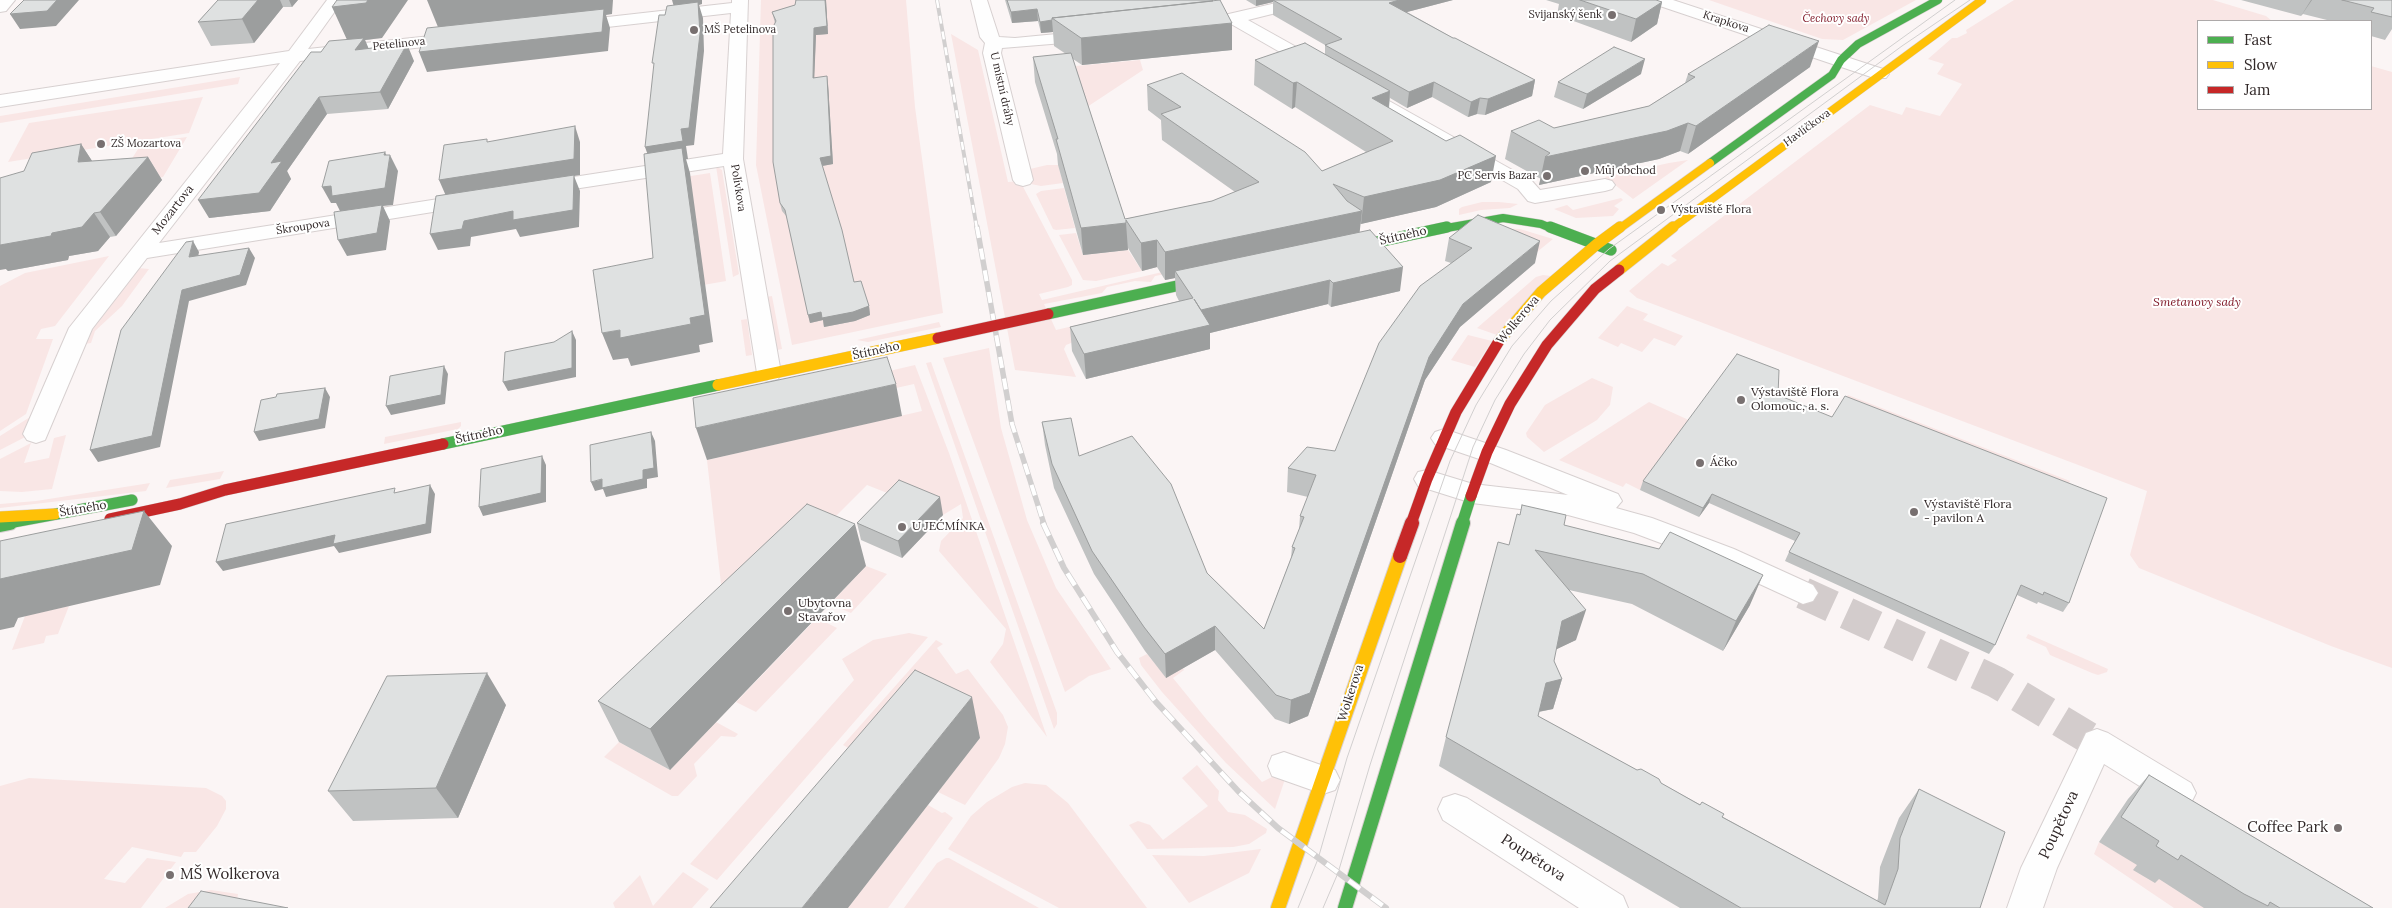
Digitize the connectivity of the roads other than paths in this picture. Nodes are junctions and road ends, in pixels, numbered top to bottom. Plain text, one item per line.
1 (7, 0) edge
2 (335, 0) edge
3 (979, 0) edge
4 (1310, 0) edge
5 (1658, 0) edge
6 (1938, 0) edge
7 (1982, 0) edge
8 (740, 3) edge
9 (0, 7) edge
10 (552, 28) edge
11 (1104, 34) edge
12 (472, 36) edge
13 (994, 42) junction
14 (295, 55) junction
15 (1841, 60) junction
16 (1880, 74) junction
17 (0, 101) edge
18 (733, 159) junction
19 (1023, 180) dead end
20 (1605, 185) dead end
21 (524, 191) edge
22 (487, 197) edge
23 (1535, 197) junction
24 (1526, 220) junction
25 (1597, 244) junction
26 (1335, 252) edge
27 (140, 253) junction
28 (1633, 258) junction
29 (1223, 276) edge
30 (769, 373) junction
31 (36, 434) dead end
32 (1444, 438) junction
33 (1487, 452) junction
34 (1427, 479) junction
35 (225, 490) junction
36 (1472, 493) junction
37 (159, 496) dead end
38 (141, 499) dead end
39 (55, 514) junction
40 (0, 517) edge
41 (95, 523) edge
42 (0, 525) edge
43 (1642, 525) junction
44 (1803, 592) tunnel mouth
45 (1284, 766) dead end
46 (1323, 780) junction
47 (1455, 808) dead end
48 (2206, 810) edge
49 (1278, 908) edge
50 (1345, 908) edge
51 (1610, 908) edge
52 (2025, 908) edge

1 - 9 street
2 - 14 street, Mozartova
3 - 13 street, U místní dráhy
4 - 23 street
5 - 15 street, Krapkova
6 - 15 street
7 - 16 street, Havlíčkova
8 - 10 street
8 - 18 street, Polívkova
11 - 13 street
12 - 14 street, Petelinova
13 - 19 street, U místní dráhy
14 - 17 street, Petelinova
14 - 27 street, Mozartova
15 - 16 street, Krapkova
15 - 25 street
16 - 28 street, Havlíčkova
18 - 21 street
18 - 30 street, Polívkova
20 - 23 street
22 - 27 street, Škroupova
23 - 24 street
24 - 25 street, Štítného
24 - 26 street, Štítného
25 - 28 street, Štítného
25 - 32 street, Wolkerova
27 - 31 street, Mozartova
28 - 33 street
29 - 30 street, Štítného, bridge
30 - 35 street, Štítného
32 - 33 street
32 - 34 street, Wolkerova
33 - 36 street
33 - 43 street
34 - 36 street
34 - 46 street, Wolkerova
35 - 37 street, Štítného
35 - 41 street, Štítného
36 - 43 street
36 - 50 street
38 - 39 street, Štítného
39 - 40 street
39 - 42 street, Štítného
43 - 44 street
45 - 46 street
46 - 49 street, Wolkerova
47 - 51 street, Poupětova
48 - 52 street, Poupětova

